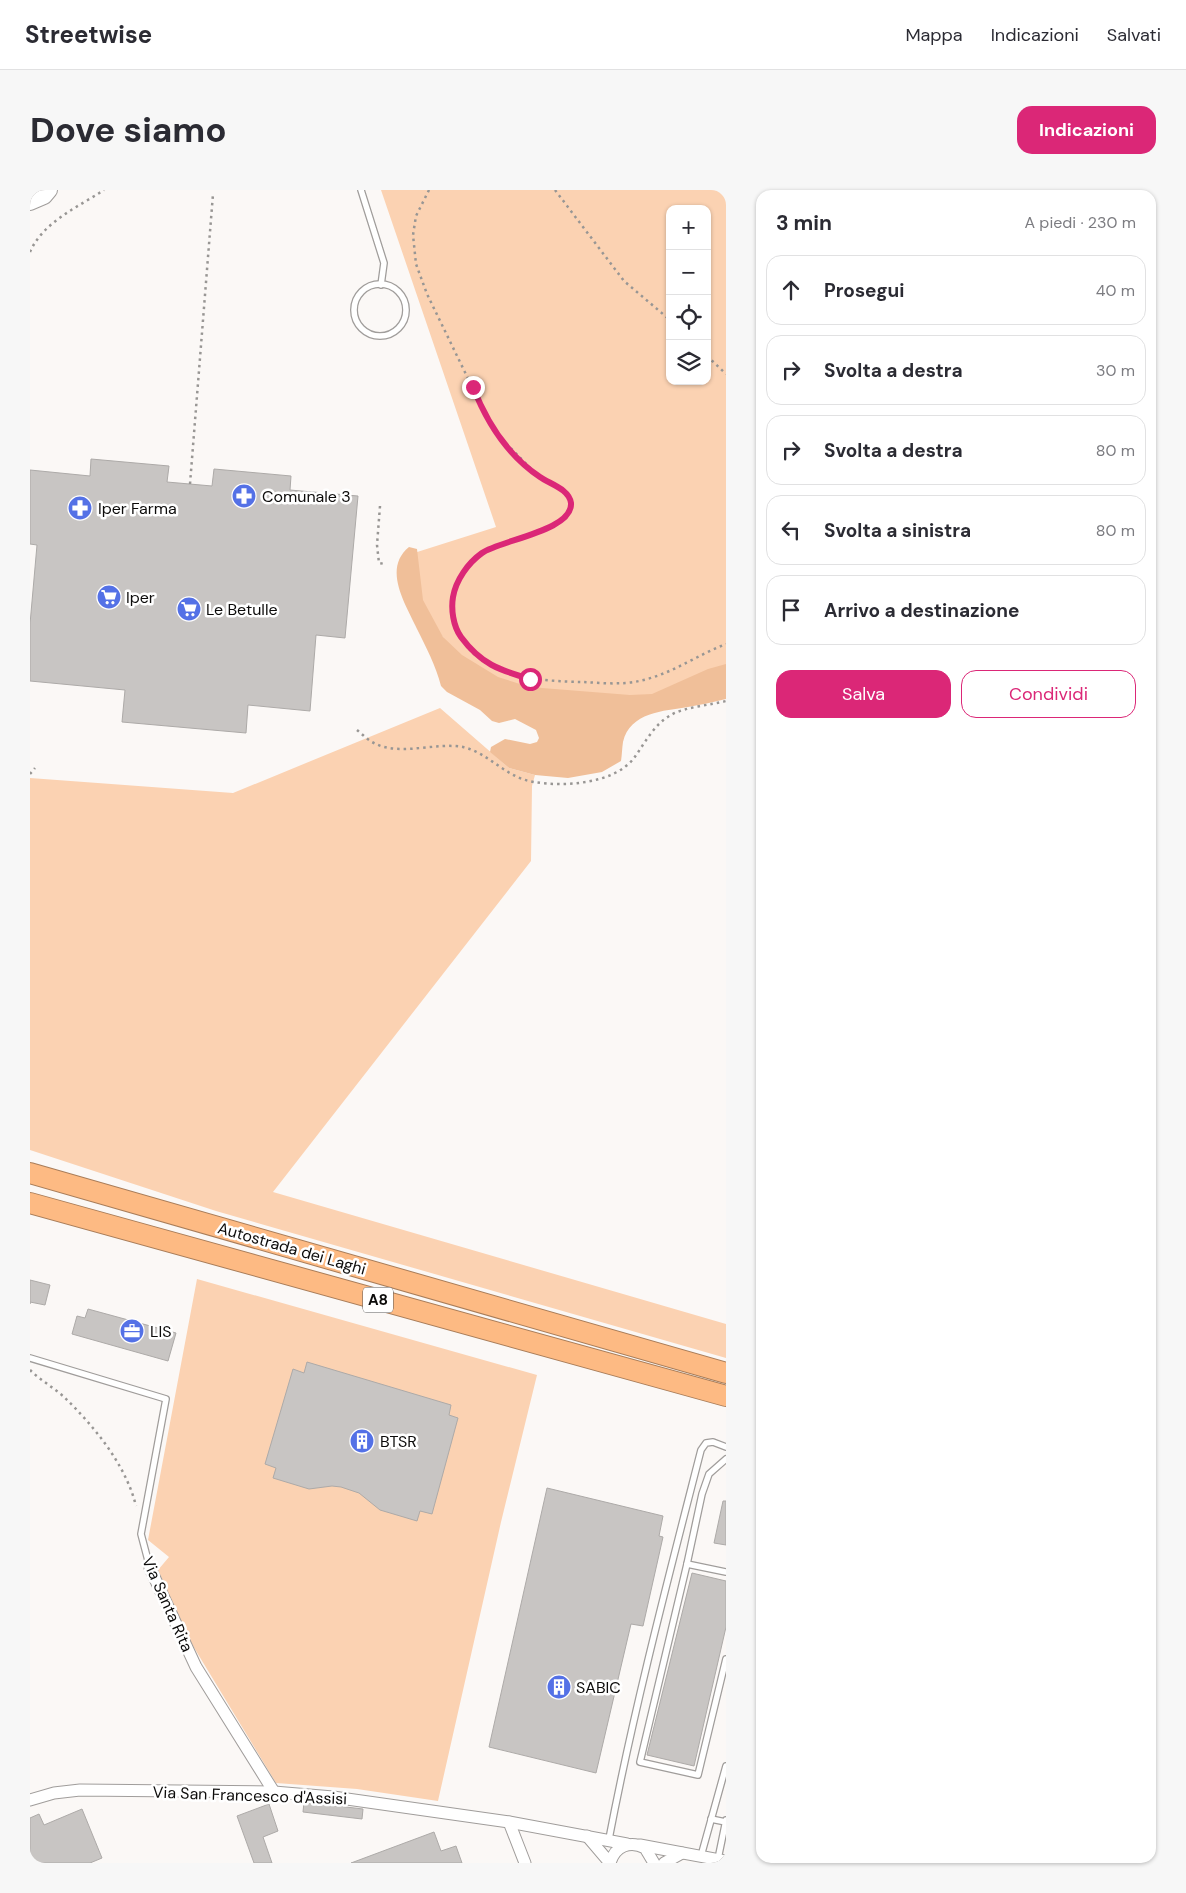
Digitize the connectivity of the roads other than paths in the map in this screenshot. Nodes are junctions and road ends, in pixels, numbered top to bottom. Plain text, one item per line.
1 (361, 190) edge
2 (381, 285) junction
3 (30, 1173) edge
4 (30, 1203) edge
5 (30, 1358) edge
6 (726, 1373) edge
7 (726, 1396) edge
8 (726, 1447) edge
9 (726, 1459) edge
10 (687, 1564) junction
11 (150, 1568) joint
12 (726, 1572) edge
13 (726, 1659) edge
14 (726, 1766) edge
15 (274, 1792) junction
16 (30, 1800) edge
17 (711, 1819) junction
18 (726, 1821) edge
19 (509, 1822) junction
20 (588, 1836) junction
21 (609, 1839) junction
22 (627, 1844) junction
23 (640, 1845) junction
24 (682, 1854) junction
25 (701, 1856) junction
26 (722, 1860) edge
27 (525, 1863) edge
28 (610, 1863) edge
29 (654, 1863) edge
30 (664, 1863) edge

1 - 2 lane
2 - 2 lane
3 - 6 highway, Autostrada dei Laghi / A8
4 - 7 highway, Autostrada dei Laghi / A8
5 - 11 lane, Via Santa Rita
8 - 21 lane
9 - 10 lane
10 - 12 lane
10 - 13 lane
11 - 15 street, Via Santa Rita
14 - 17 lane
15 - 16 street, Via San Francesco d'Assisi
15 - 19 street, Via San Francesco d'Assisi
17 - 18 lane
17 - 25 lane
18 - 26 lane
19 - 20 street, Via San Francesco d'Assisi
19 - 27 street
20 - 21 street, Via San Francesco d'Assisi
20 - 28 street
21 - 22 street, Via San Francesco d'Assisi
22 - 23 street, Via San Francesco d'Assisi
22 - 28 street
23 - 24 street
23 - 29 street
24 - 25 street
24 - 30 street
25 - 26 street

